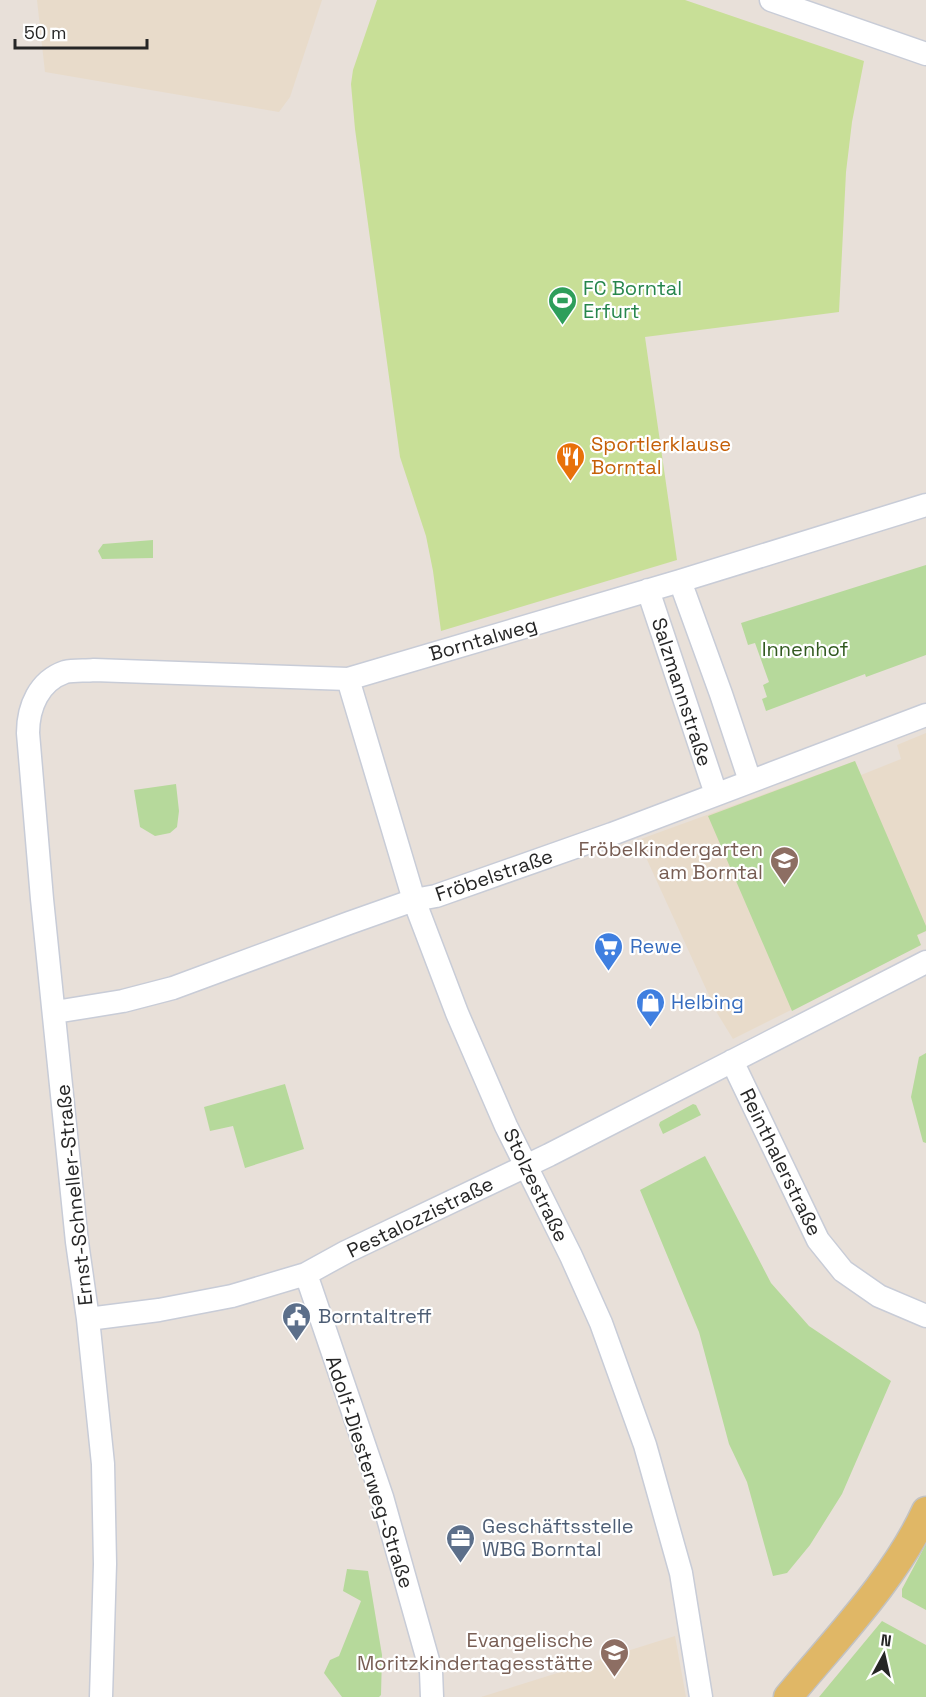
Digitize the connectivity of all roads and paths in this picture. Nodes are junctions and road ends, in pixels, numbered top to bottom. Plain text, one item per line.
1 (771, 0) edge
2 (926, 54) edge
3 (926, 505) edge
4 (680, 581) junction
5 (648, 590) junction
6 (348, 679) junction
7 (36, 696) joint
8 (926, 715) edge
9 (750, 781) junction
10 (716, 794) junction
11 (414, 900) junction
12 (926, 962) edge
13 (55, 1012) junction
14 (732, 1061) junction
15 (526, 1165) junction
16 (306, 1274) junction
17 (926, 1316) edge
18 (88, 1319) junction
19 (926, 1511) edge
20 (101, 1697) edge
21 (432, 1697) edge
22 (701, 1697) edge
23 (788, 1697) edge

1 - 2 street
3 - 4 street, Borntalweg
4 - 5 street, Borntalweg
4 - 9 street, Salzmannstraße
5 - 6 street, Borntalweg
5 - 10 street, Salzmannstraße
6 - 7 street, Borntalweg
6 - 11 street, Stolzestraße
7 - 13 street, Ernst-Schneller-Straße
8 - 9 street, Fröbelstraße
9 - 10 street, Fröbelstraße
10 - 11 street, Fröbelstraße
11 - 13 street, Fröbelstraße
11 - 15 street, Stolzestraße
12 - 14 street, Pestalozzistraße
13 - 18 street, Ernst-Schneller-Straße
14 - 15 street, Pestalozzistraße
14 - 17 street, Reinthalerstraße
15 - 16 street, Pestalozzistraße
15 - 22 street, Stolzestraße
16 - 18 street, Pestalozzistraße
16 - 21 street, Adolf-Diesterweg-Straße
18 - 20 street, Ernst-Schneller-Straße
19 - 23 main road

